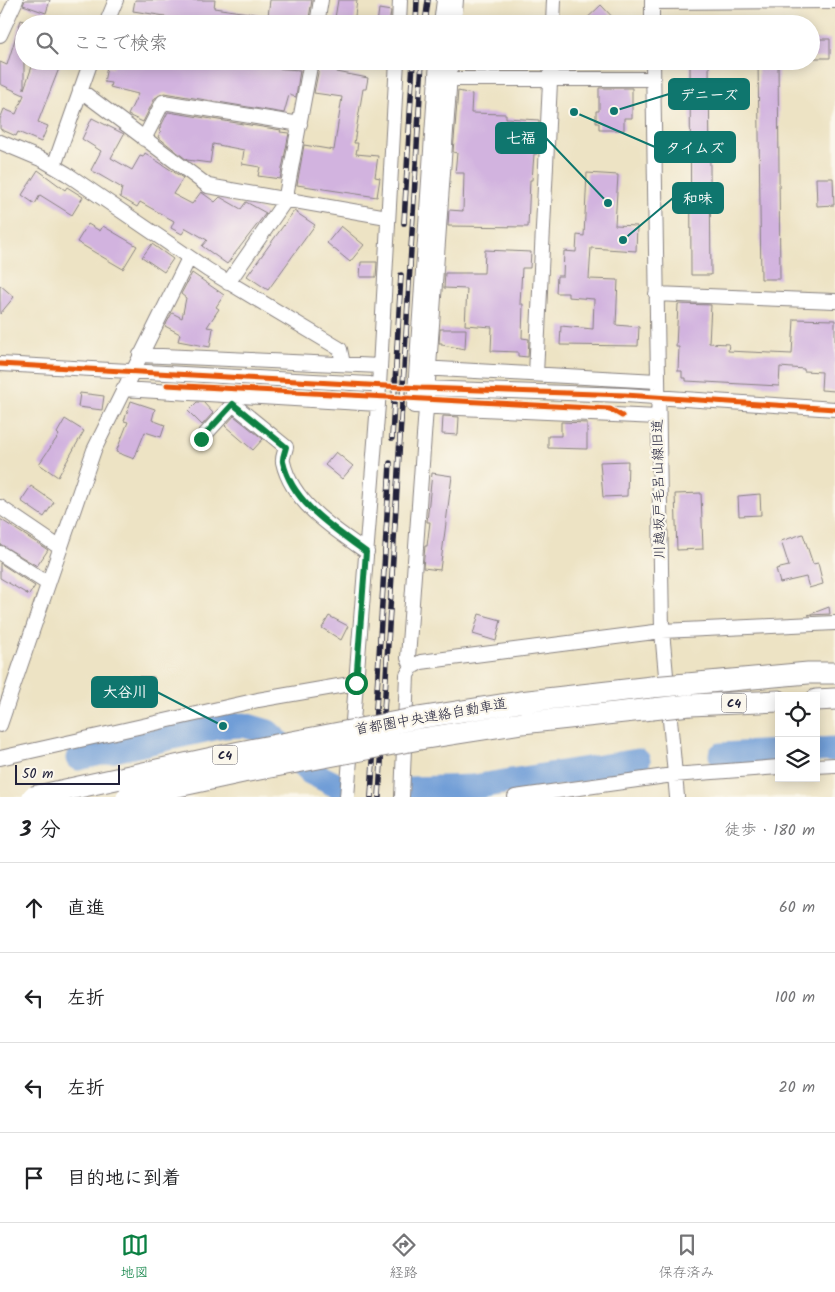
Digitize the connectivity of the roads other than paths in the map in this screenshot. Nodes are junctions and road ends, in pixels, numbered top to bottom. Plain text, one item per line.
1 (16, 0) edge
2 (116, 0) edge
3 (321, 0) edge
4 (400, 0) edge
5 (444, 0) edge
6 (456, 0) edge
7 (554, 0) edge
8 (652, 1) edge
9 (835, 1) edge
10 (110, 15) edge
11 (318, 15) edge
12 (399, 15) edge
13 (442, 15) edge
14 (455, 15) edge
15 (553, 15) edge
16 (652, 15) edge
17 (0, 35) edge
18 (88, 70) edge
19 (309, 70) edge
20 (396, 70) edge
21 (436, 70) edge
22 (450, 70) edge
23 (550, 70) edge
24 (653, 70) edge
25 (435, 78) junction
26 (550, 78) junction
27 (653, 79) junction
28 (80, 90) junction
29 (300, 124) junction
30 (144, 139) junction
31 (0, 142) edge
32 (54, 166) junction
33 (285, 201) junction
34 (387, 217) junction
35 (189, 258) junction
36 (228, 283) junction
37 (656, 294) junction
38 (835, 301) edge
39 (140, 355) junction
40 (0, 364) edge
41 (342, 364) junction
42 (380, 366) junction
43 (416, 368) junction
44 (132, 371) junction
45 (536, 374) junction
46 (657, 381) junction
47 (370, 384) tunnel mouth
48 (421, 388) tunnel mouth
49 (123, 389) junction
50 (658, 398) junction
51 (233, 400) junction
52 (378, 404) junction
53 (835, 409) edge
54 (658, 417) junction
55 (201, 439) dead end
56 (0, 507) edge
57 (59, 547) junction
58 (366, 552) junction
59 (0, 553) edge
60 (47, 583) junction
61 (835, 623) edge
62 (662, 631) junction
63 (412, 667) junction
64 (835, 673) edge
65 (356, 683) junction
66 (835, 699) edge
67 (820, 700) edge
68 (775, 701) edge
69 (0, 725) edge
70 (0, 758) edge
71 (835, 765) edge
72 (820, 766) edge
73 (775, 767) edge
74 (674, 775) junction
75 (33, 797) edge
76 (127, 797) edge
77 (347, 797) edge
78 (402, 797) edge
79 (515, 797) edge
80 (677, 797) edge

1 - 17 street
2 - 10 street
3 - 11 street
4 - 12 street
5 - 13 street
6 - 14 street
7 - 15 street
8 - 9 street
8 - 16 street
18 - 28 street
19 - 29 street
20 - 34 street
21 - 25 street
22 - 63 street
23 - 26 street
24 - 27 street, 川越坂戸毛呂山線旧道
25 - 26 street
25 - 43 street
26 - 27 street
26 - 45 street
27 - 37 street, 川越坂戸毛呂山線旧道
28 - 30 street
28 - 32 street
29 - 30 street
29 - 33 street
30 - 33 street
31 - 32 street
32 - 35 street
33 - 34 street
33 - 36 street
34 - 42 street
35 - 36 street
35 - 39 street
36 - 41 street
37 - 38 street
37 - 46 street, 川越坂戸毛呂山線旧道
39 - 41 street
39 - 44 street
40 - 44 street
41 - 42 street
42 - 52 street
43 - 45 street
43 - 54 street
44 - 47 street
44 - 49 street
45 - 46 street
46 - 50 street, 川越坂戸毛呂山線旧道
48 - 50 street
49 - 51 street
49 - 57 street
50 - 53 street
50 - 54 street, 川越坂戸毛呂山線旧道
51 - 52 street
51 - 55 street
51 - 58 street
52 - 58 street
54 - 62 street, 川越坂戸毛呂山線旧道
56 - 57 street
57 - 60 street
58 - 65 street
59 - 60 street
60 - 69 street
61 - 62 street
62 - 63 street
62 - 74 street, 川越坂戸毛呂山線旧道
63 - 78 street
64 - 75 highway, 首都圏中央連絡自動車道 / C4, bridge
65 - 70 street
65 - 77 street
66 - 67 highway
68 - 76 highway, 首都圏中央連絡自動車道 / C4, bridge
71 - 72 street
73 - 74 street
74 - 79 street
74 - 80 street, 川越坂戸毛呂山線旧道

